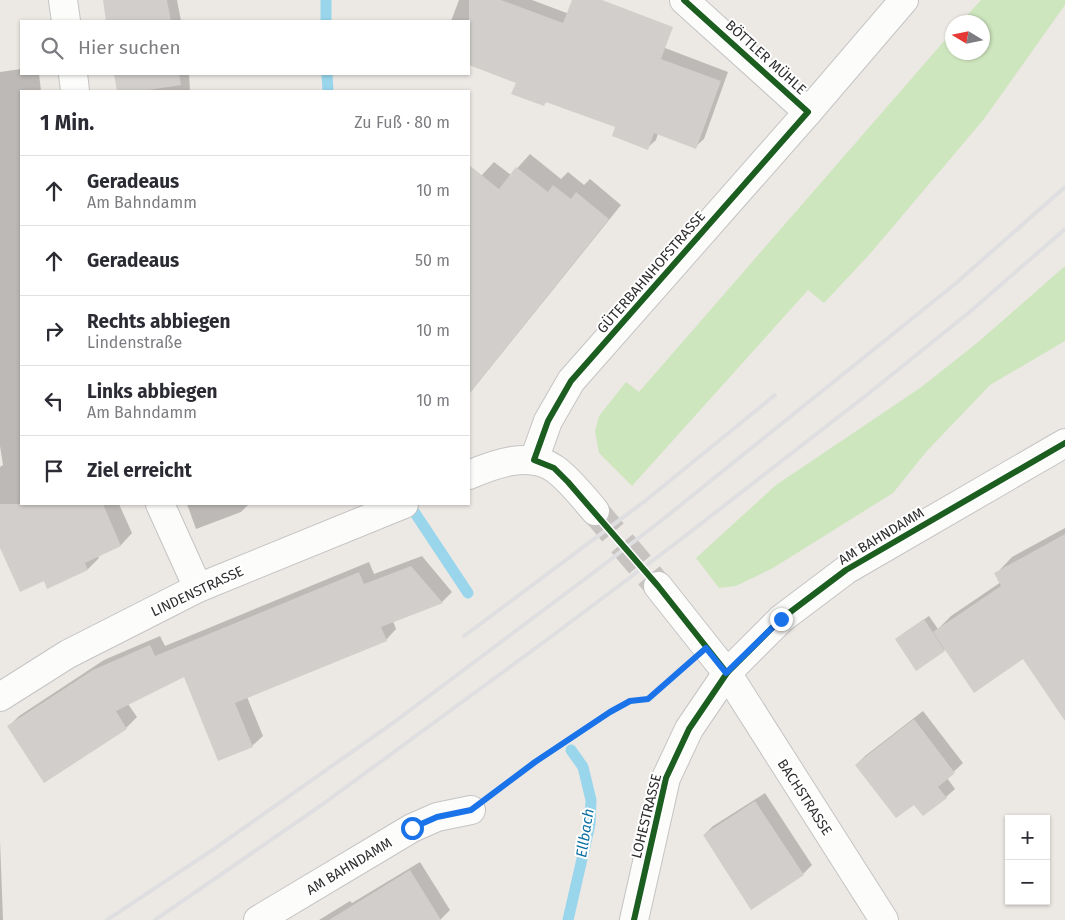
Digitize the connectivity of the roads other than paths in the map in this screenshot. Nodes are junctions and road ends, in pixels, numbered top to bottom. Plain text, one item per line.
1 (63, 0) edge
2 (684, 0) edge
3 (904, 0) edge
4 (66, 20) edge
5 (73, 75) edge
6 (75, 90) edge
7 (808, 112) junction
8 (1065, 443) edge
9 (534, 460) junction
10 (470, 475) edge
11 (160, 505) edge
12 (400, 505) edge
13 (595, 511) tunnel mouth
14 (658, 586) tunnel mouth
15 (198, 588) junction
16 (726, 673) junction
17 (0, 697) edge
18 (471, 810) road end
19 (258, 920) edge
20 (634, 920) edge
21 (884, 920) edge

1 - 4 street
2 - 7 street, BÖTTLER MÜHLE
3 - 7 street, GÜTERBAHNHOFSTRASSE
5 - 6 street
7 - 9 street, GÜTERBAHNHOFSTRASSE
8 - 16 street, AM BAHNDAMM
9 - 10 street
9 - 13 street
11 - 15 street
12 - 15 street, LINDENSTRASSE
14 - 16 street
15 - 17 street, LINDENSTRASSE
16 - 20 street, LOHESTRASSE
16 - 21 street, BACHSTRASSE
18 - 19 street, AM BAHNDAMM

